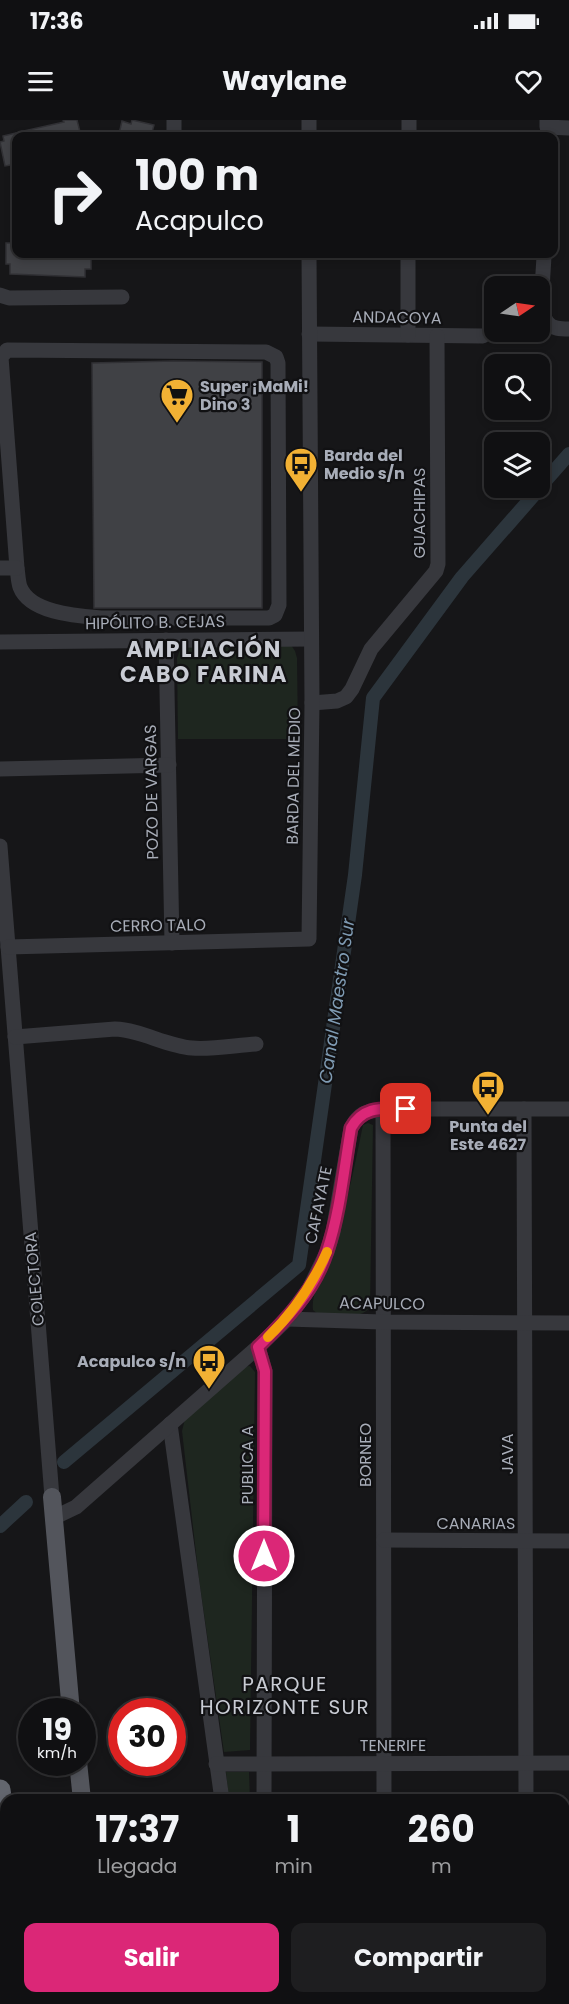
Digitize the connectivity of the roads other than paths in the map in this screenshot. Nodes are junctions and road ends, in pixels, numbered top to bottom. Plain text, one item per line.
1 (547, 128) edge
2 (569, 128) edge
3 (309, 258) edge
4 (408, 258) edge
5 (544, 258) edge
6 (0, 295) edge
7 (122, 297) dead end
8 (569, 329) edge
9 (309, 334) junction
10 (408, 335) junction
11 (437, 336) junction
12 (483, 336) dead end
13 (3, 423) edge
14 (0, 568) edge
15 (17, 568) junction
16 (311, 639) junction
17 (166, 640) junction
18 (0, 642) edge
19 (312, 703) junction
20 (168, 765) junction
21 (0, 769) edge
22 (0, 846) edge
23 (309, 939) joint
24 (172, 943) junction
25 (8, 947) junction
26 (15, 1037) junction
27 (256, 1044) dead end
28 (383, 1109) junction
29 (524, 1109) junction
30 (569, 1109) edge
31 (287, 1319) junction
32 (382, 1322) junction
33 (525, 1323) junction
34 (569, 1323) edge
35 (258, 1347) junction
36 (170, 1424) junction
37 (52, 1497) joint
38 (53, 1518) junction
39 (384, 1540) junction
40 (526, 1541) junction
41 (569, 1541) edge
42 (70, 1698) edge
43 (383, 1763) junction
44 (526, 1763) junction
45 (569, 1763) edge
46 (216, 1764) junction
47 (264, 1764) junction
48 (79, 1776) edge
49 (81, 1794) edge
50 (221, 1794) edge
51 (264, 1794) edge
52 (384, 1794) edge
53 (526, 1794) edge

1 - 2 street
3 - 9 street, BARDA DEL MEDIO
4 - 10 street
5 - 8 street
6 - 7 street
9 - 10 street, ANDACOYA
9 - 16 street, BARDA DEL MEDIO
10 - 11 street, ANDACOYA
11 - 12 street, ANDACOYA
11 - 19 street, GUACHIPAS
13 - 15 street
13 - 15 street
14 - 15 street
16 - 17 street, HIPÓLITO B. CEJAS
16 - 19 street, BARDA DEL MEDIO
17 - 18 street, HIPÓLITO B. CEJAS
17 - 20 street, POZO DE VARGAS
19 - 23 street, BARDA DEL MEDIO
20 - 21 street
20 - 24 street, POZO DE VARGAS
22 - 25 street, COLECTORA
23 - 24 street, CERRO TALO
24 - 25 street, CERRO TALO
25 - 26 street, COLECTORA
26 - 27 street
26 - 37 street, COLECTORA
28 - 29 street
28 - 31 street, CAFAYATE
28 - 32 street, BORNEO
29 - 30 street
29 - 33 street, JAVA
31 - 32 street, ACAPULCO
31 - 35 street
32 - 33 street, ACAPULCO
32 - 39 street, BORNEO
33 - 34 street, ACAPULCO
33 - 40 street, JAVA
35 - 36 street
35 - 47 street, PUBLICA A
36 - 38 street
36 - 46 street
37 - 38 main road, COLECTORA
38 - 42 main road, COLECTORA
39 - 40 street, CANARIAS
39 - 43 street, BORNEO
40 - 41 street, CANARIAS
40 - 44 street, JAVA
43 - 44 street, TENERIFE
43 - 47 street, TENERIFE
43 - 52 street, BORNEO
44 - 45 street, TENERIFE
44 - 53 street, JAVA
46 - 47 street, TENERIFE
46 - 50 street
47 - 51 street, PUBLICA A
48 - 49 main road

